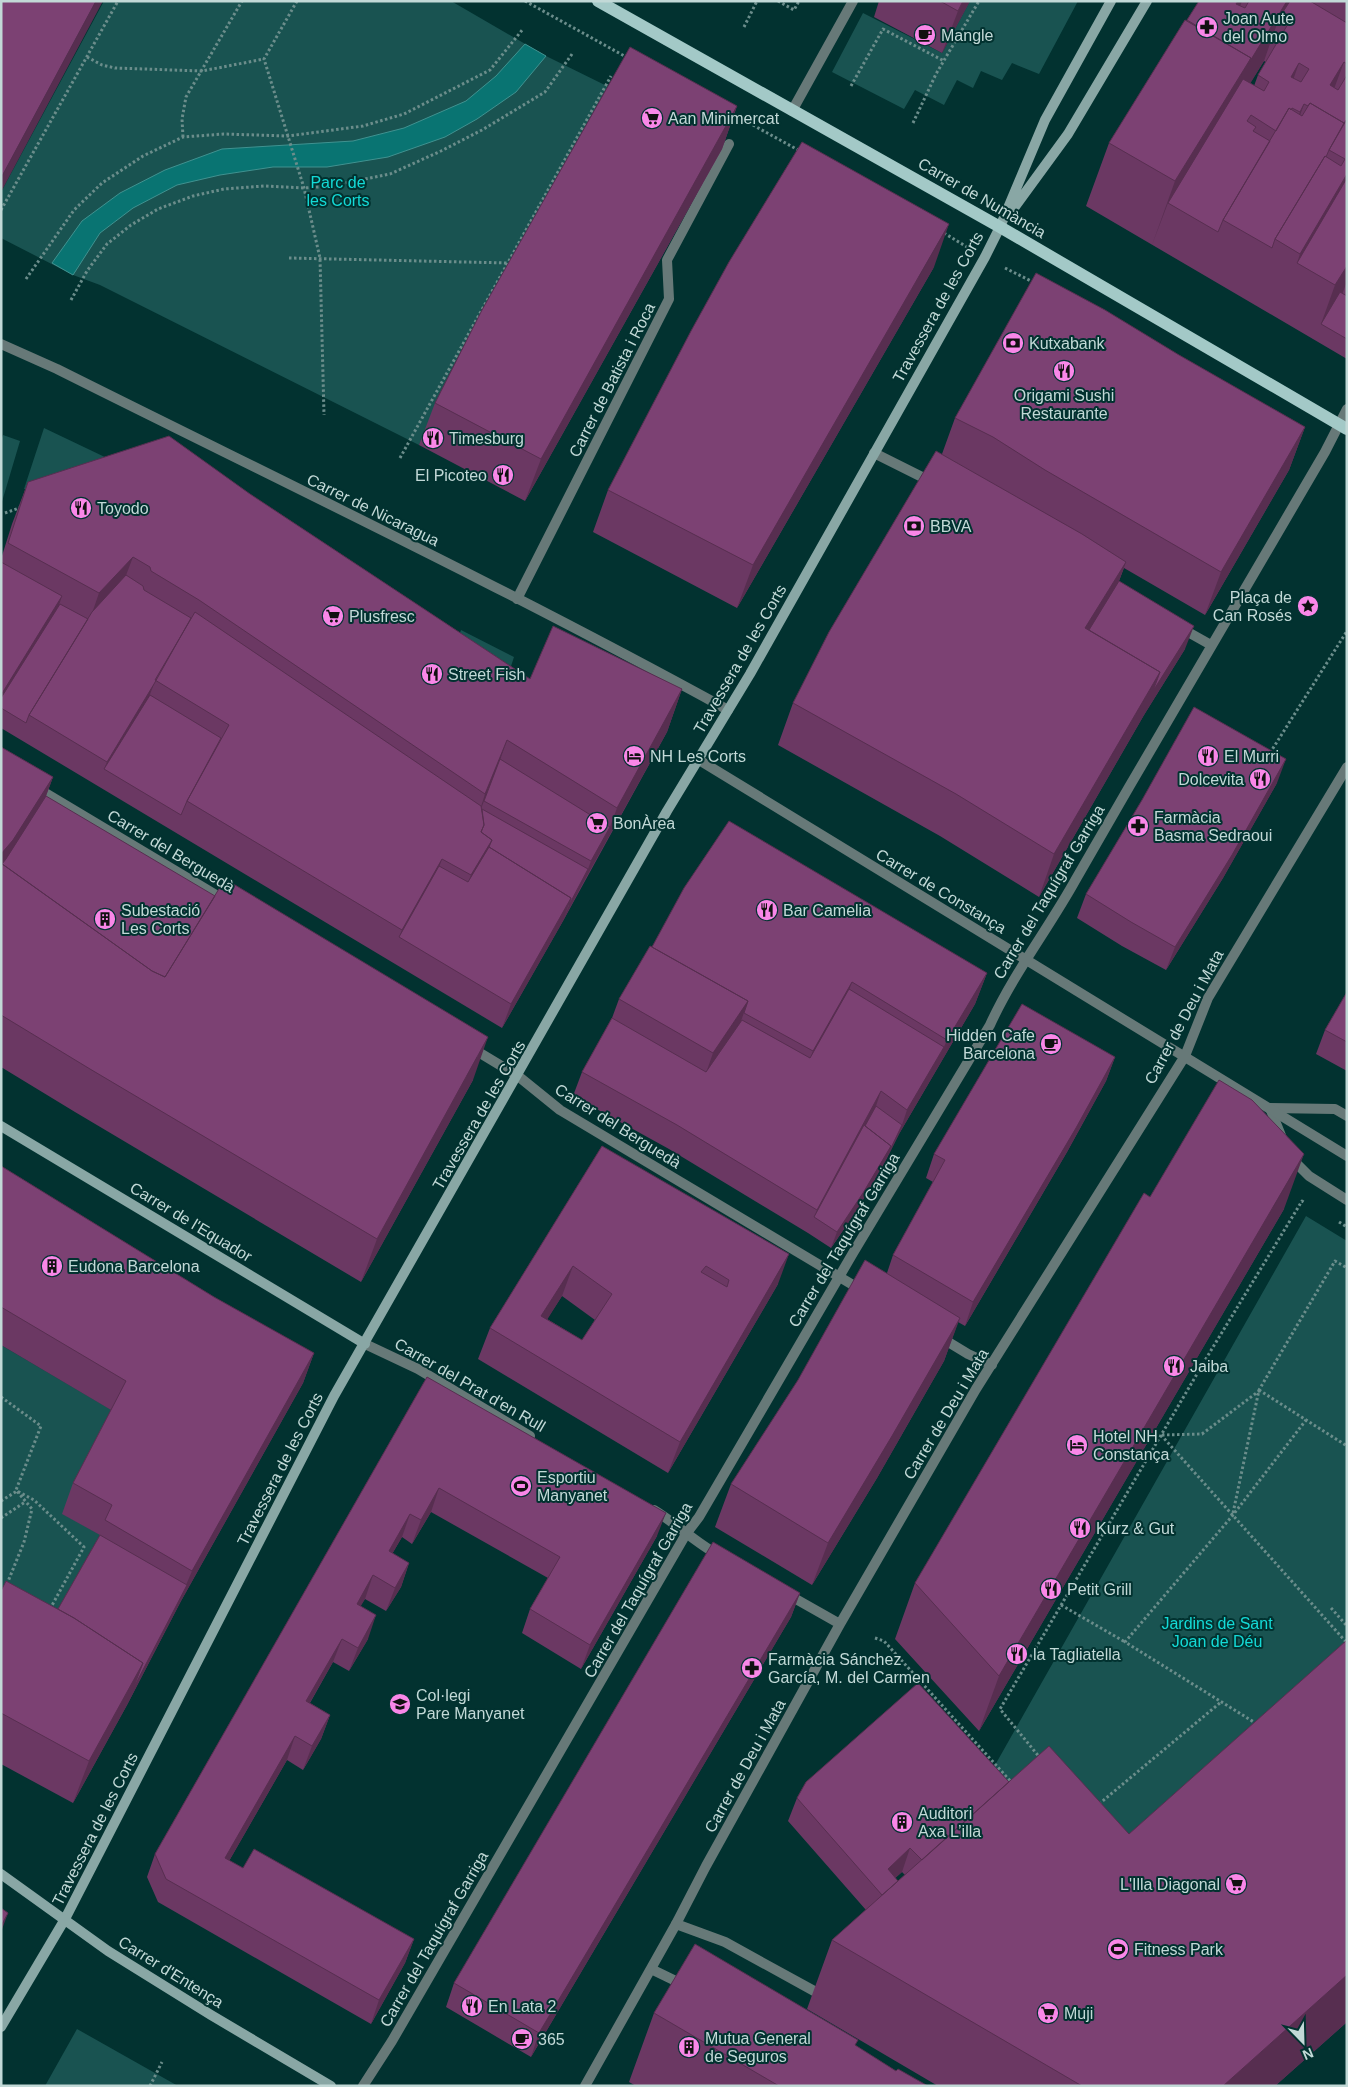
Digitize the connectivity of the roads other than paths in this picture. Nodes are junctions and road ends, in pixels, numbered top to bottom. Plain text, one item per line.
1 (598, 1) edge
2 (853, 1) edge
3 (1111, 1) edge
4 (1147, 1) edge
5 (792, 111) junction
6 (729, 144) edge
7 (1000, 227) junction
8 (1, 344) edge
9 (1347, 409) edge
10 (1343, 427) edge
11 (874, 453) junction
12 (940, 487) edge
13 (517, 599) junction
14 (1170, 622) edge
15 (1211, 645) junction
16 (728, 710) junction
17 (699, 760) junction
18 (1347, 767) edge
19 (27, 782) edge
20 (238, 909) edge
21 (1028, 960) junction
22 (459, 1040) edge
23 (1184, 1056) junction
24 (518, 1076) junction
25 (1270, 1108) junction
26 (1347, 1116) edge
27 (1, 1126) edge
28 (1347, 1156) edge
29 (1347, 1200) edge
30 (840, 1277) junction
31 (871, 1296) edge
32 (928, 1330) edge
33 (365, 1344) junction
34 (992, 1365) junction
35 (535, 1439) edge
36 (645, 1505) edge
37 (686, 1534) junction
38 (728, 1561) edge
39 (778, 1589) edge
40 (840, 1624) junction
41 (1, 1874) edge
42 (65, 1919) junction
43 (676, 1924) junction
44 (652, 1969) junction
45 (695, 1990) edge
46 (838, 2004) edge
47 (3, 2022) edge
48 (332, 2086) edge
49 (363, 2086) edge
50 (585, 2086) edge

1 - 5 main road, Carrer de Numància
2 - 5 street
3 - 7 main road, Travessera de les Corts
4 - 7 main road, Travessera de les Corts
5 - 7 main road, Carrer de Numància
6 - 13 street, Carrer de Batista i Roca
7 - 10 main road, Carrer de Numància
7 - 11 main road, Travessera de les Corts
8 - 13 street, Carrer de Nicaragua
9 - 10 street, Carrer del Taquígraf Garriga
10 - 15 street, Carrer del Taquígraf Garriga
11 - 12 street
11 - 16 main road, Travessera de les Corts
13 - 16 street, Carrer de Nicaragua
14 - 15 street
15 - 21 street, Carrer del Taquígraf Garriga
16 - 17 main road, Travessera de les Corts
17 - 21 street, Carrer de Constança
17 - 24 main road, Travessera de les Corts
18 - 23 street, Carrer de Deu i Mata
19 - 20 street, Carrer del Berguedà
21 - 23 street, Carrer de Constança
21 - 30 street, Carrer del Taquígraf Garriga
22 - 24 street, Carrer del Berguedà
23 - 25 street, Carrer de Constança
23 - 34 street, Carrer de Deu i Mata
24 - 30 street, Carrer del Berguedà
24 - 33 main road, Travessera de les Corts
25 - 26 street
25 - 28 street, Carrer de Constança
25 - 29 street
27 - 33 main road, Carrer de l'Equador
30 - 31 street, Carrer del Berguedà
30 - 37 street, Carrer del Taquígraf Garriga
32 - 34 street
33 - 35 street, Carrer del Prat d'en Rull
33 - 42 main road, Travessera de les Corts
34 - 40 street, Carrer de Deu i Mata
36 - 37 street
37 - 38 street
37 - 49 street, Carrer del Taquígraf Garriga
39 - 40 street
40 - 43 street, Carrer de Deu i Mata
41 - 42 main road, Carrer d'Entença
42 - 47 main road, Travessera de les Corts
42 - 48 main road, Carrer d'Entença
43 - 44 street, Carrer de Deu i Mata
43 - 46 street
44 - 45 street
44 - 50 street, Carrer de Deu i Mata

